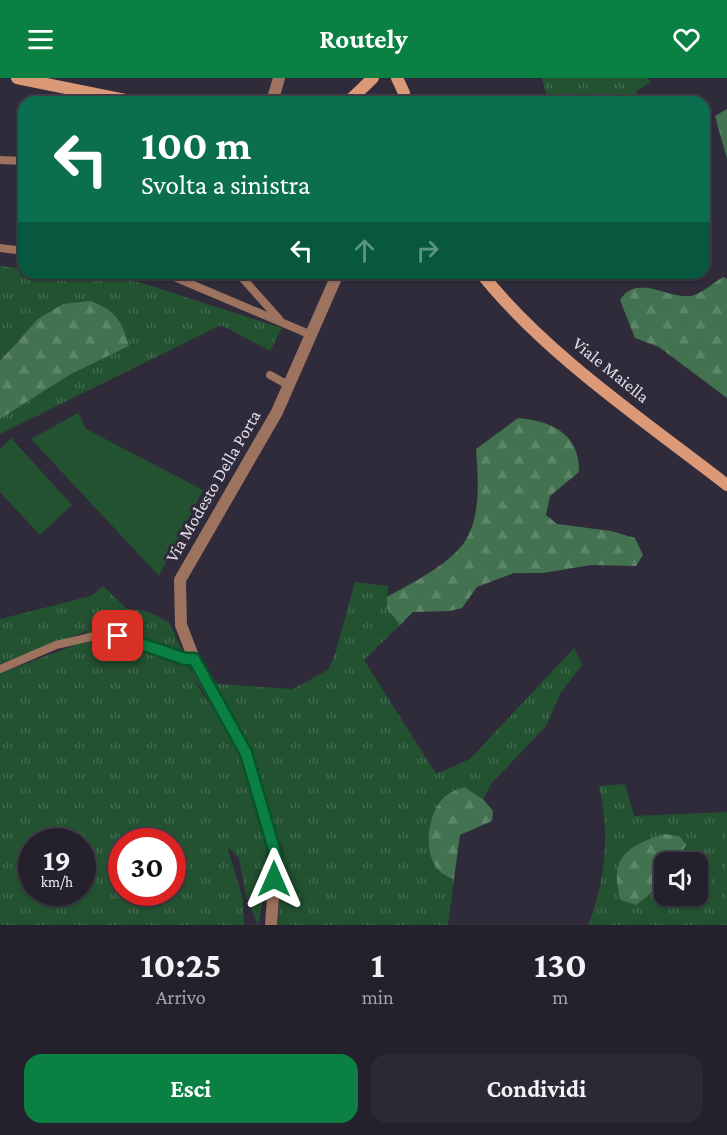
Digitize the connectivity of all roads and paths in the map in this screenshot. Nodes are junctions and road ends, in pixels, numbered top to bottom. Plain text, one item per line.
1 (17, 78) edge
2 (279, 78) edge
3 (395, 79) edge
4 (106, 96) edge
5 (274, 96) edge
6 (404, 96) edge
7 (0, 160) edge
8 (18, 161) edge
9 (0, 248) edge
10 (18, 250) edge
11 (179, 279) edge
12 (243, 279) edge
13 (335, 279) edge
14 (487, 279) edge
15 (282, 322) junction
16 (309, 334) junction
17 (270, 375) dead end
18 (288, 385) junction
19 (727, 486) edge
20 (194, 659) junction
21 (0, 669) edge
22 (271, 925) edge

1 - 4 main road
2 - 5 street
3 - 6 main road
7 - 8 lane
9 - 10 lane
11 - 15 lane
12 - 15 lane
13 - 16 street, Via Modesto Della Porta
14 - 19 main road, Viale Maiella
15 - 16 lane
16 - 18 street, Via Modesto Della Porta
17 - 18 lane
18 - 20 street, Via Modesto Della Porta
20 - 21 lane
20 - 22 street, Via Modesto Della Porta

